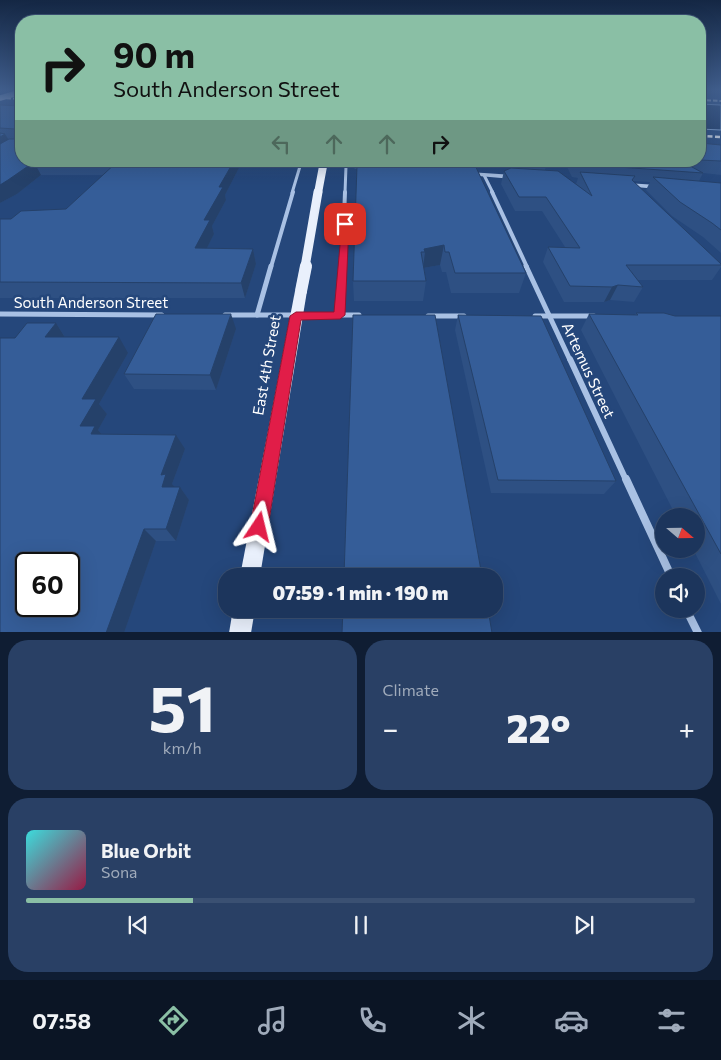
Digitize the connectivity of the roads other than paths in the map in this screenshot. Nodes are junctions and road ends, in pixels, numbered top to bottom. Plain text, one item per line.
1 (300, 167) edge
2 (323, 167) edge
3 (346, 167) edge
4 (362, 167) edge
5 (379, 168) edge
6 (465, 174) edge
7 (484, 175) junction
8 (522, 178) edge
9 (617, 184) edge
10 (636, 185) junction
11 (665, 187) edge
12 (644, 192) edge
13 (0, 314) edge
14 (168, 315) edge
15 (218, 315) edge
16 (257, 315) junction
17 (340, 315) junction
18 (296, 316) junction
19 (369, 316) edge
20 (418, 316) edge
21 (475, 316) edge
22 (530, 316) edge
23 (548, 316) junction
24 (596, 316) edge
25 (251, 568) edge
26 (667, 568) edge
27 (242, 618) edge
28 (691, 618) edge
29 (240, 632) edge
30 (698, 632) edge

1 - 16 street, East 4th Street
2 - 18 main road, East 4th Street, bridge
3 - 17 street
4 - 5 street
6 - 7 street
7 - 8 street
7 - 23 street, Artemus Street
9 - 10 street
10 - 11 street
10 - 12 street
13 - 14 street, South Anderson Street
15 - 16 street
16 - 18 street
17 - 18 street
17 - 19 street
18 - 25 main road, East 4th Street
20 - 21 street
22 - 23 street
23 - 24 street
23 - 26 street, Artemus Street
27 - 29 main road
28 - 30 street

